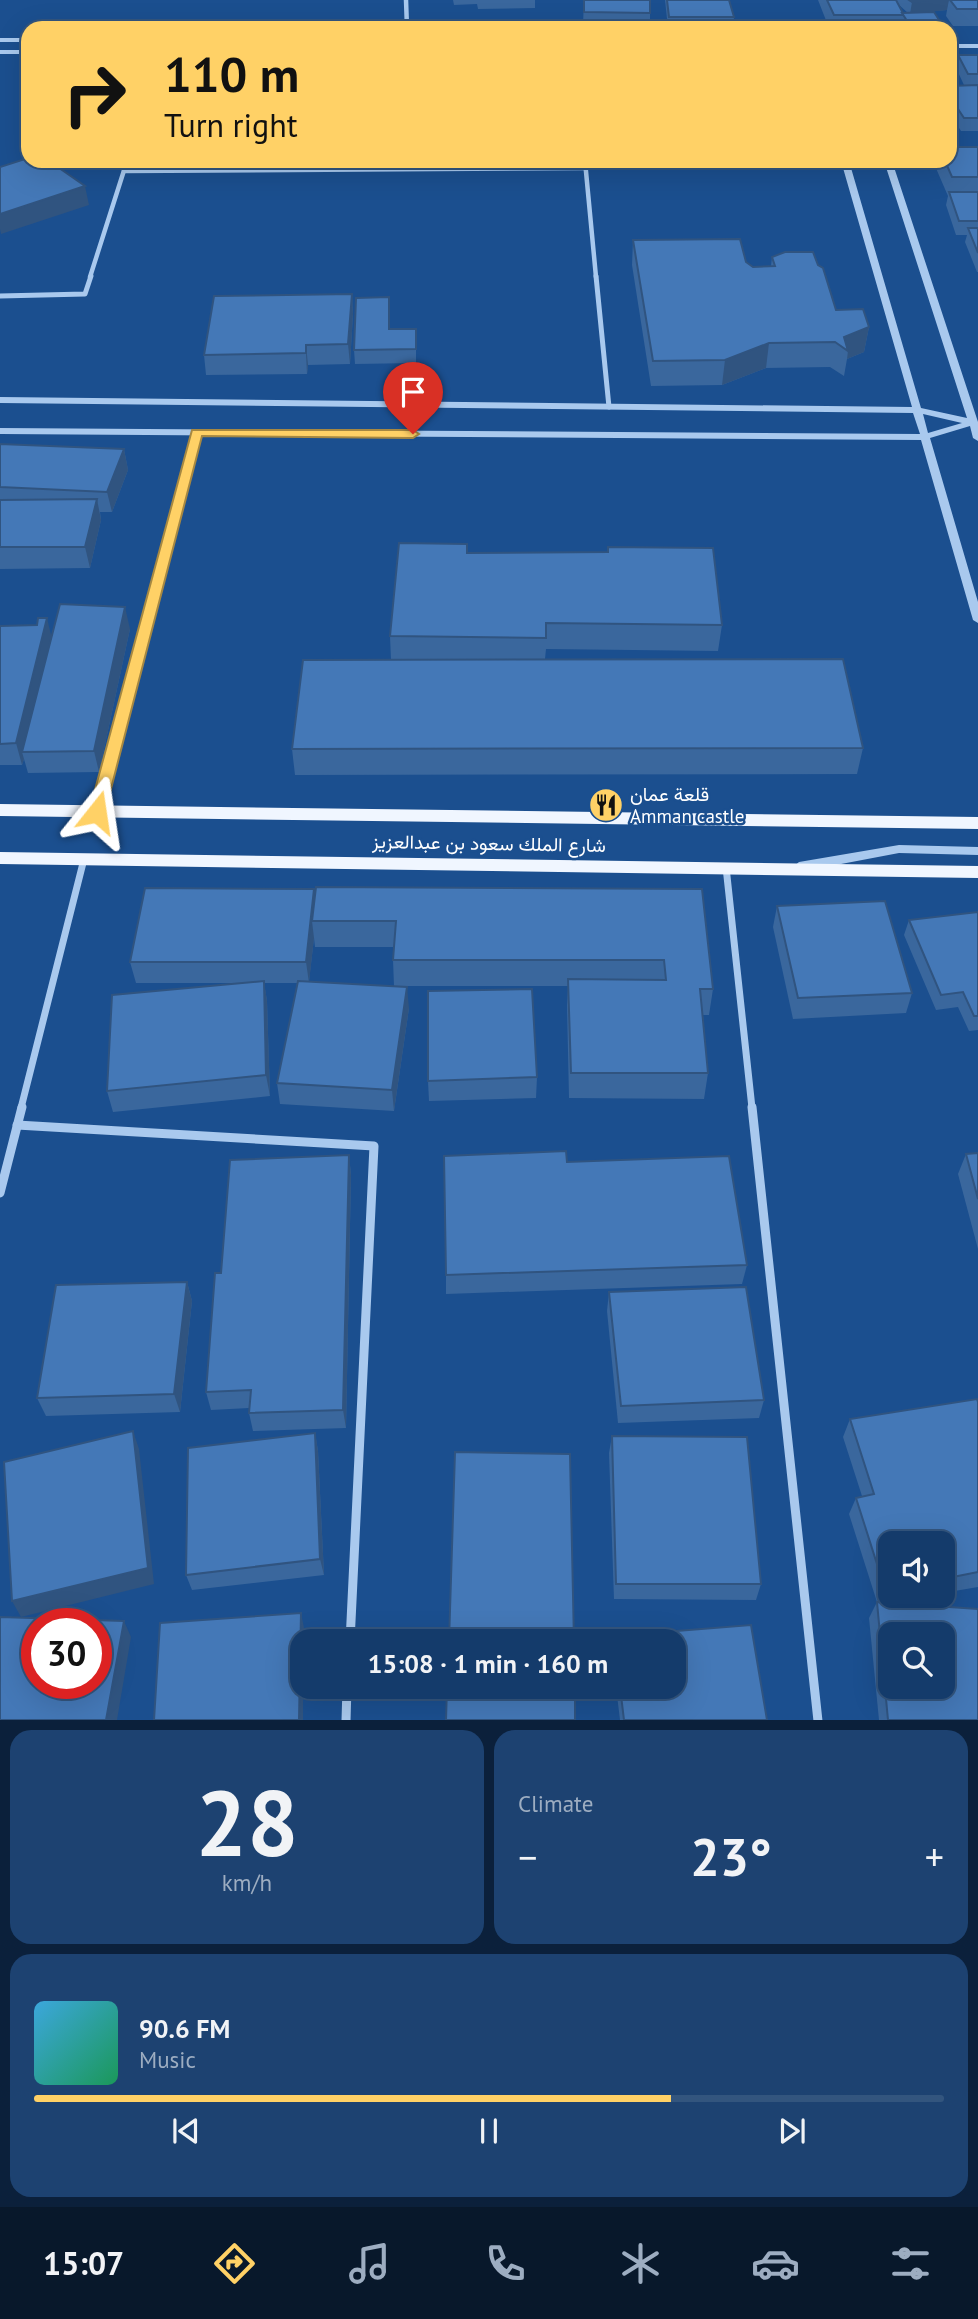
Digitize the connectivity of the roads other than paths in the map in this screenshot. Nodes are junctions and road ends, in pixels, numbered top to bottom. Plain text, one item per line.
1 (406, 0) edge
2 (407, 21) edge
3 (0, 40) edge
4 (21, 40) edge
5 (957, 46) edge
6 (978, 46) edge
7 (0, 52) edge
8 (21, 52) edge
9 (957, 58) edge
10 (978, 58) edge
11 (125, 168) edge
12 (322, 168) edge
13 (585, 168) edge
14 (847, 168) edge
15 (890, 168) edge
16 (124, 171) junction
17 (0, 296) edge
18 (0, 400) edge
19 (609, 407) junction
20 (918, 410) junction
21 (973, 422) junction
22 (0, 431) edge
23 (197, 433) junction
24 (925, 437) junction
25 (978, 438) edge
26 (978, 620) edge
27 (0, 810) edge
28 (97, 812) junction
29 (978, 823) edge
30 (978, 850) edge
31 (0, 858) edge
32 (84, 859) junction
33 (726, 867) junction
34 (792, 868) junction
35 (978, 872) edge
36 (17, 1125) junction
37 (0, 1193) edge
38 (351, 1629) edge
39 (347, 1699) edge
40 (346, 1720) edge
41 (818, 1720) edge

1 - 2 street
3 - 4 street
5 - 6 street
7 - 8 street
9 - 10 street
11 - 16 street
12 - 16 street
13 - 19 street
14 - 20 street
15 - 21 street
16 - 17 street
18 - 19 street
19 - 20 street
20 - 21 street
20 - 24 street
21 - 24 street
21 - 25 street
22 - 23 street
23 - 24 street
23 - 28 street
24 - 26 street
27 - 28 main road, شارع الملك سعود بن عبدالعزيز
28 - 29 main road, شارع الملك سعود بن عبدالعزيز
30 - 34 street
31 - 32 main road, شارع الملك سعود بن عبدالعزيز
32 - 33 main road, شارع الملك سعود بن عبدالعزيز
32 - 36 street
33 - 34 main road, شارع الملك سعود بن عبدالعزيز
33 - 41 street
34 - 35 main road, شارع الملك سعود بن عبدالعزيز
36 - 37 street
36 - 38 street
39 - 40 street

